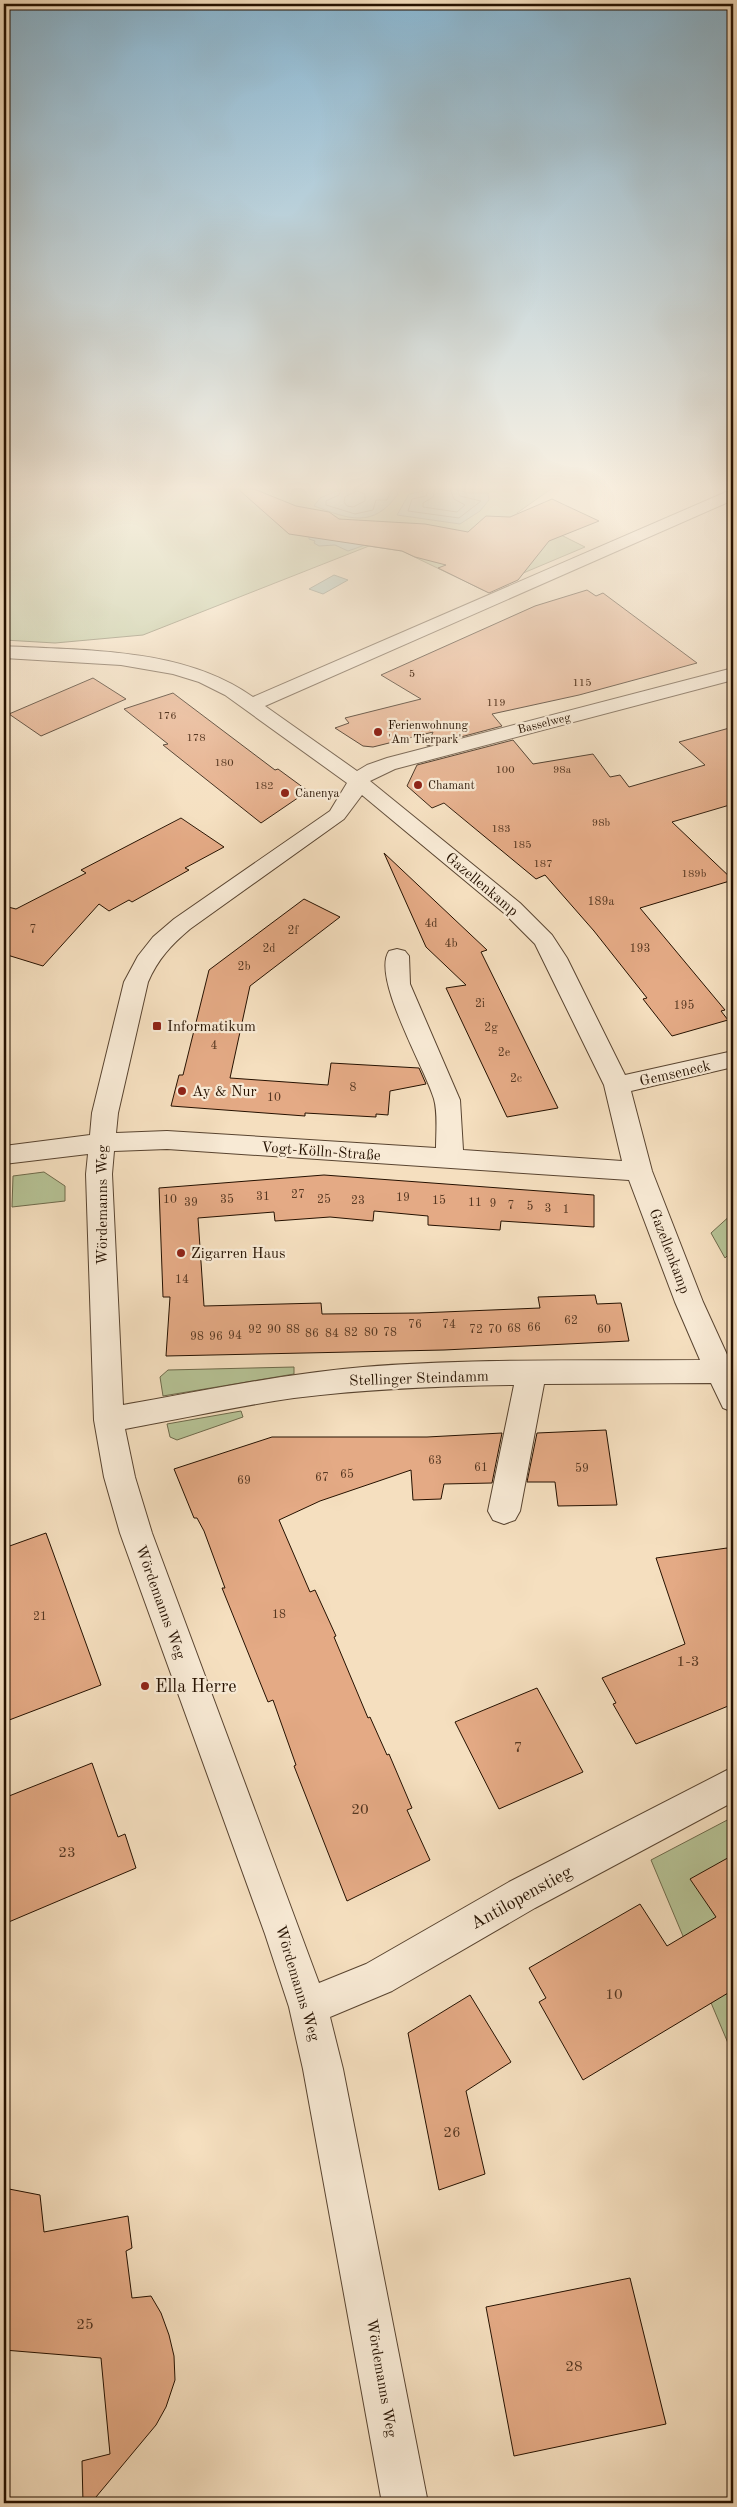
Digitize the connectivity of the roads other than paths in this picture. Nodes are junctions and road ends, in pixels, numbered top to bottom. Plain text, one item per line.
1 (473, 606) edge
2 (4, 652) edge
3 (733, 674) edge
4 (251, 705) junction
5 (359, 782) junction
6 (397, 956) dead end
7 (733, 1059) edge
8 (617, 1085) junction
9 (101, 1143) junction
10 (4, 1155) edge
11 (450, 1159) junction
12 (639, 1171) junction
13 (727, 1371) edge
14 (531, 1375) junction
15 (733, 1400) edge
16 (109, 1420) junction
17 (504, 1511) dead end
18 (733, 1784) edge
19 (308, 2007) junction
20 (404, 2503) edge

1 - 4 street
2 - 4 street, Gazellenkamp
3 - 5 street, Basselweg
4 - 5 street, Gazellenkamp
5 - 8 street, Gazellenkamp
5 - 9 street, Wördemanns Weg
6 - 11 street
7 - 8 street, Gemseneck
8 - 12 street, Gazellenkamp
9 - 10 street, Vogt-Kölln-Straße
9 - 11 street, Vogt-Kölln-Straße
9 - 16 street, Wördemanns Weg
11 - 12 street, Vogt-Kölln-Straße
12 - 13 street, Gazellenkamp
13 - 14 street, Stellinger Steindamm
13 - 15 street
14 - 16 street, Stellinger Steindamm
14 - 17 street
16 - 19 street, Wördemanns Weg
18 - 19 street, Antilopenstieg
19 - 20 street, Wördemanns Weg

